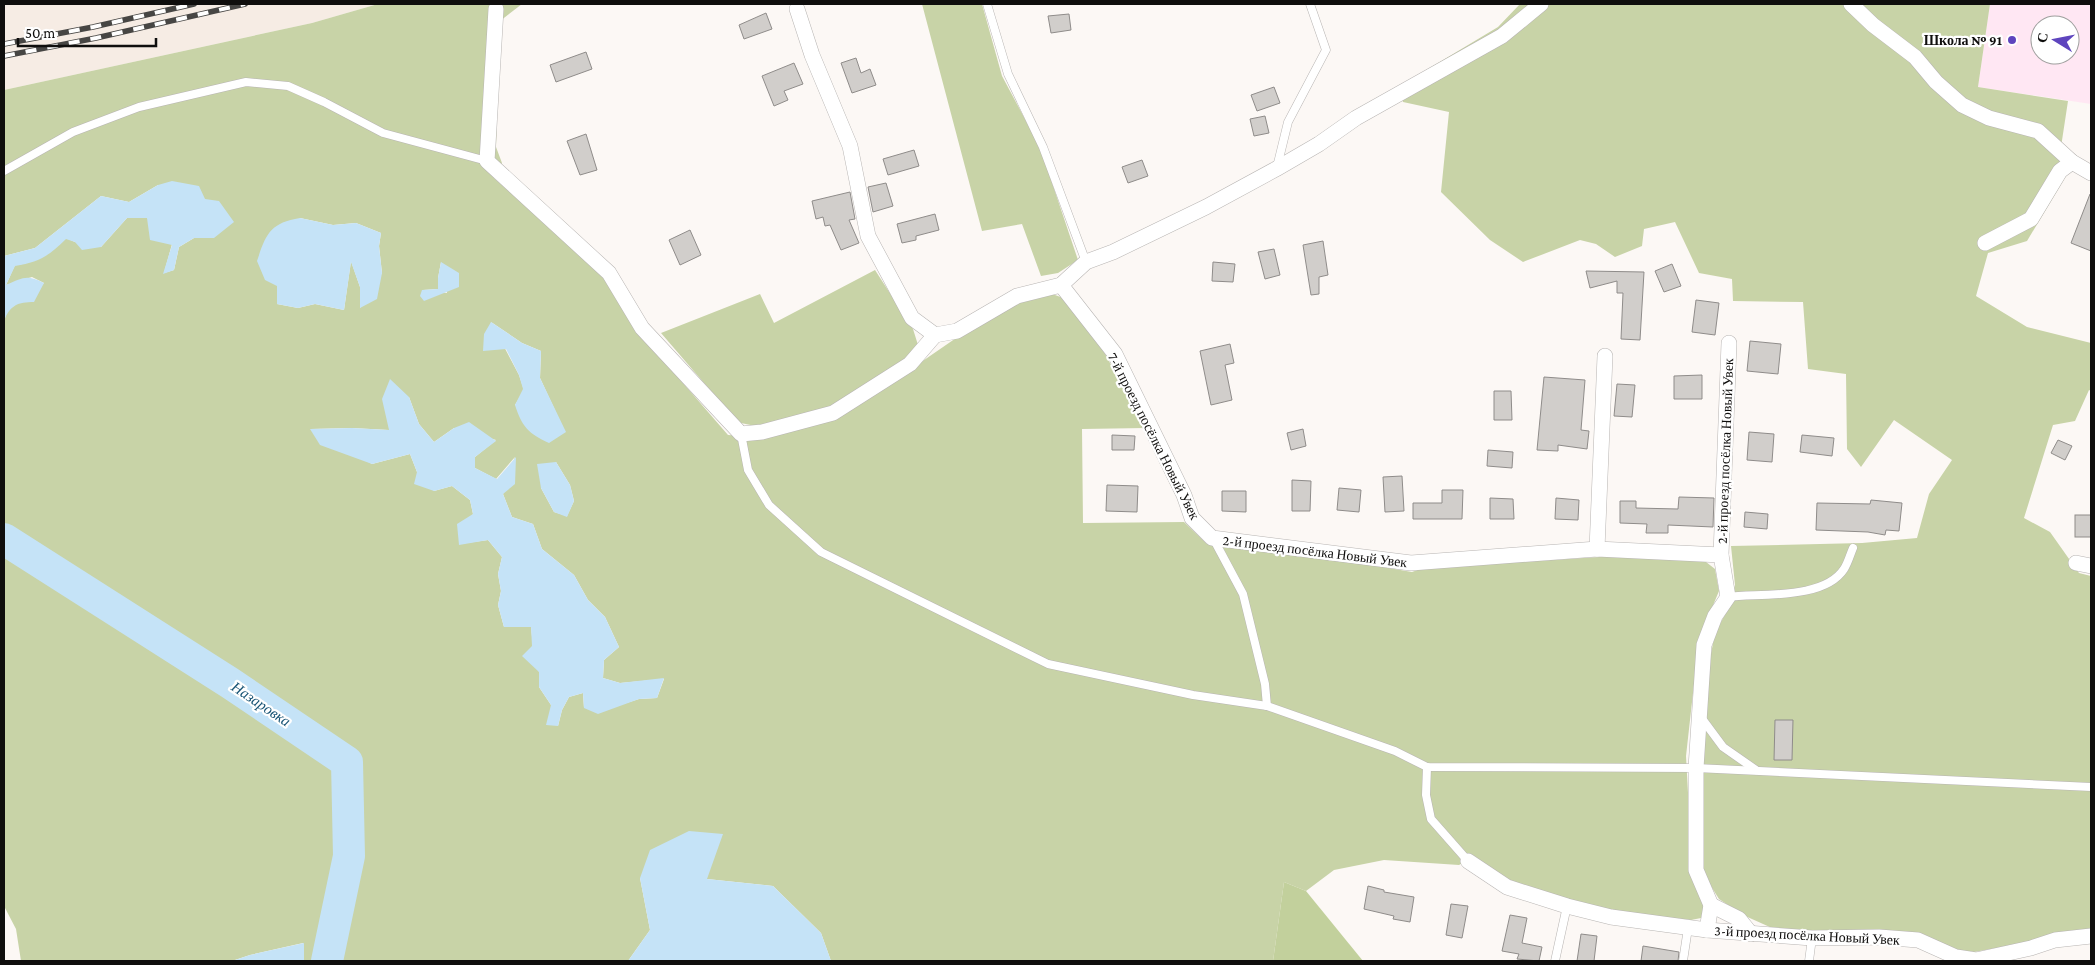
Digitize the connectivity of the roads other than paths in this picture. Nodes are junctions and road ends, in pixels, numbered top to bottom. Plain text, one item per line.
1 (987, 4) edge
2 (1310, 4) edge
3 (1541, 4) edge
4 (1851, 4) edge
5 (496, 9) dead end
6 (796, 9) dead end
7 (487, 161) junction
8 (2072, 162) junction
9 (1276, 169) junction
10 (4, 171) edge
11 (2091, 173) edge
12 (1985, 243) dead end
13 (1086, 262) junction
14 (1060, 285) junction
15 (935, 335) junction
16 (1729, 343) dead end
17 (1606, 356) dead end
18 (741, 434) junction
19 (1212, 538) junction
20 (1853, 548) dead end
21 (1597, 549) junction
22 (1721, 555) junction
23 (1728, 597) junction
24 (1267, 706) junction
25 (1699, 715) junction
26 (1427, 767) junction
27 (1696, 768) junction
28 (1758, 771) junction
29 (2091, 787) edge
30 (1468, 861) joint
31 (1711, 905) junction
32 (1567, 906) junction
33 (1688, 928) junction
34 (1707, 930) junction
35 (1751, 934) junction
36 (2091, 936) edge
37 (1812, 938) junction
38 (1955, 959) edge
39 (1555, 961) edge
40 (1683, 961) edge
41 (1809, 961) edge
42 (1976, 961) edge

1 - 13 lane
2 - 9 lane
3 - 9 street
4 - 8 street
5 - 7 street
6 - 15 street
7 - 10 lane
7 - 18 street
8 - 11 street
8 - 12 street
9 - 13 street
13 - 14 street
14 - 15 street
14 - 19 street, 7-й проезд посёлка Новый Увек
15 - 18 street
16 - 22 street, 2-й проезд посёлка Новый Увек
17 - 21 street
18 - 24 lane
19 - 21 street, 2-й проезд посёлка Новый Увек
19 - 24 lane
20 - 23 lane
21 - 22 street, 2-й проезд посёлка Новый Увек
22 - 23 street
23 - 25 street
24 - 26 lane
25 - 27 street
25 - 28 lane
26 - 27 lane
26 - 30 lane
27 - 28 lane
27 - 31 street
28 - 29 lane
30 - 32 street, 3-й проезд посёлка Новый Увек
31 - 34 street
31 - 35 street
32 - 33 street, 3-й проезд посёлка Новый Увек
32 - 39 lane
33 - 34 street, 3-й проезд посёлка Новый Увек
33 - 40 lane
34 - 35 street, 3-й проезд посёлка Новый Увек
35 - 37 street, 3-й проезд посёлка Новый Увек
36 - 42 street, 3-й проезд посёлка Новый Увек
37 - 38 street, 3-й проезд посёлка Новый Увек
37 - 41 lane
38 - 42 street, 3-й проезд посёлка Новый Увек

